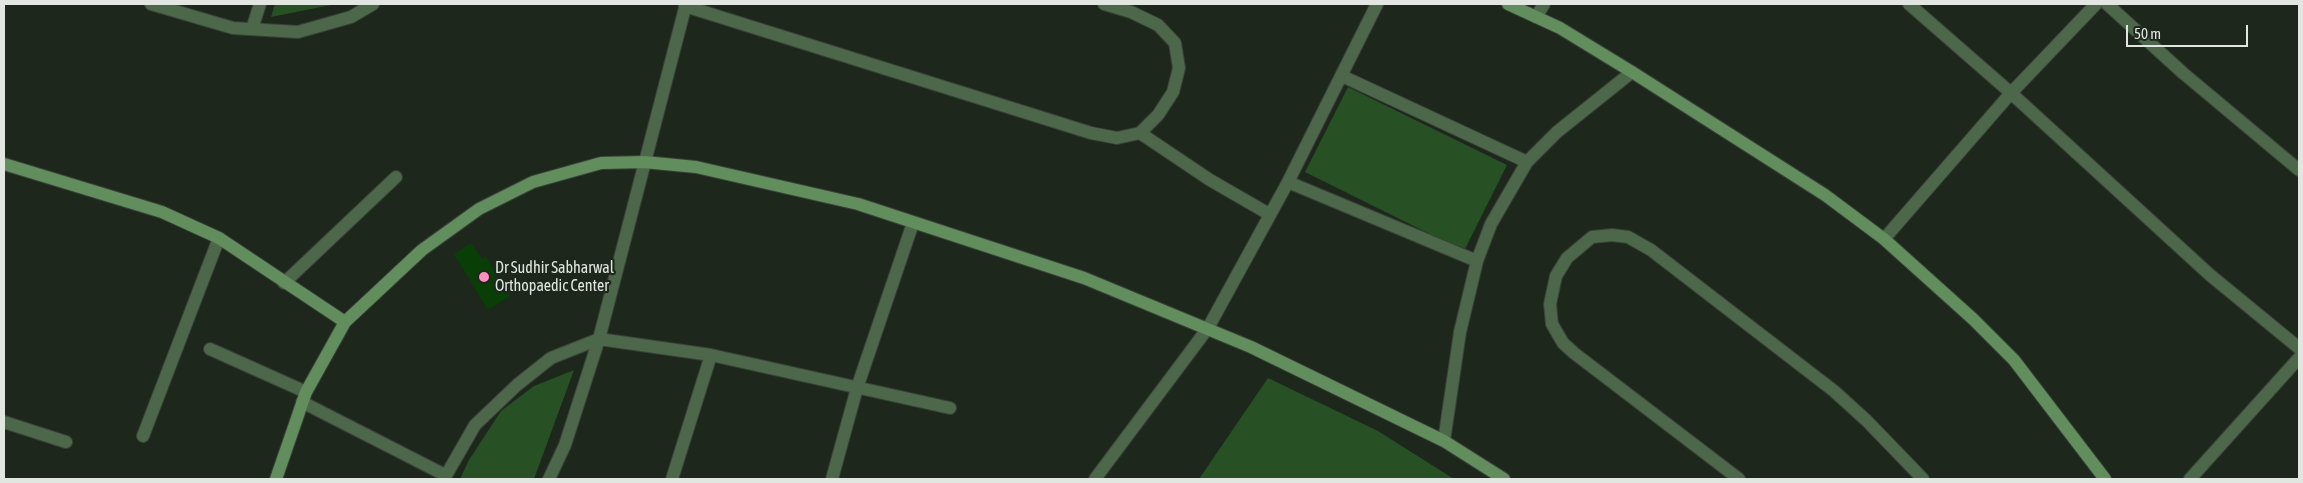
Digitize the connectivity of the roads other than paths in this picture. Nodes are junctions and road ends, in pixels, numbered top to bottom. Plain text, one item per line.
1 (151, 4) edge
2 (260, 4) edge
3 (374, 4) edge
4 (1104, 4) edge
5 (1377, 4) edge
6 (1508, 4) edge
7 (1544, 4) edge
8 (1909, 4) edge
9 (2096, 4) edge
10 (2107, 4) edge
11 (685, 5) edge
12 (1536, 17) junction
13 (252, 29) junction
14 (1632, 72) junction
15 (1342, 76) junction
16 (2011, 93) junction
17 (1140, 133) junction
18 (644, 162) junction
19 (1527, 162) junction
20 (4, 164) edge
21 (2299, 170) edge
22 (396, 178) dead end
23 (1288, 182) junction
24 (1269, 214) junction
25 (914, 223) junction
26 (219, 238) junction
27 (1884, 239) junction
28 (1477, 261) junction
29 (284, 283) junction
30 (345, 322) junction
31 (1208, 328) junction
32 (599, 339) junction
33 (2299, 348) edge
34 (210, 350) dead end
35 (711, 355) junction
36 (2299, 358) edge
37 (857, 388) junction
38 (304, 397) junction
39 (950, 408) dead end
40 (4, 422) edge
41 (143, 436) dead end
42 (1444, 441) junction
43 (66, 442) dead end
44 (444, 477) edge
45 (276, 479) edge
46 (549, 479) edge
47 (672, 479) edge
48 (832, 479) edge
49 (1095, 479) edge
50 (1504, 479) edge
51 (1739, 479) edge
52 (1923, 479) edge
53 (2105, 479) edge
54 (2190, 479) edge

1 - 13 street
2 - 13 street
3 - 13 street
4 - 17 street
5 - 15 street
6 - 12 street
7 - 12 street
8 - 16 street
9 - 16 street
10 - 21 street
11 - 17 street
11 - 18 street
12 - 14 street
14 - 19 street
14 - 27 street
15 - 19 street
15 - 23 street
16 - 27 street
16 - 33 street
17 - 24 street
18 - 25 street
18 - 30 street
18 - 32 street
19 - 28 street
20 - 26 street
22 - 29 street
23 - 24 street
23 - 28 street
24 - 31 street
25 - 31 street
25 - 37 street
26 - 29 street
26 - 41 street
27 - 53 street
28 - 42 street
29 - 30 street
30 - 38 street
31 - 42 street
31 - 49 street
32 - 35 street
32 - 44 street
32 - 46 street
34 - 38 street
35 - 37 street
35 - 47 street
36 - 54 street
37 - 39 street
37 - 48 street
38 - 44 street
38 - 45 street
40 - 43 street
42 - 50 street
51 - 52 street

